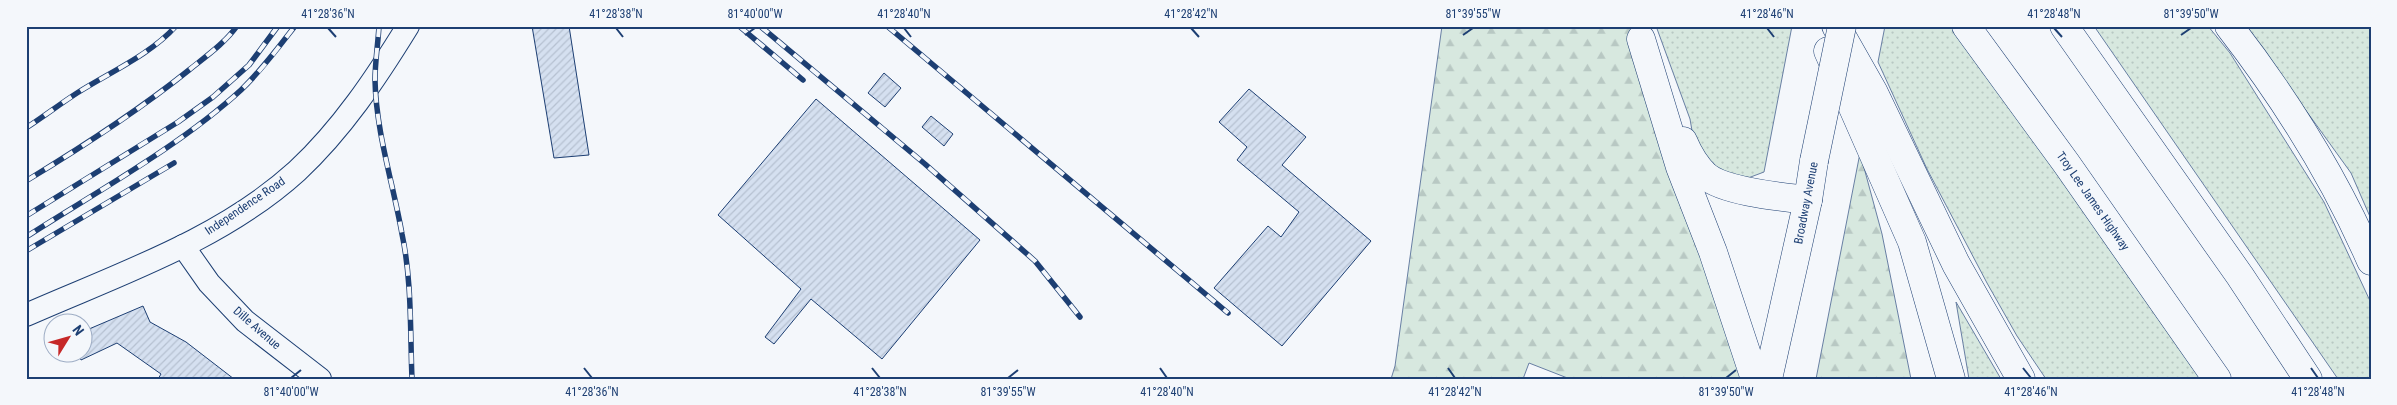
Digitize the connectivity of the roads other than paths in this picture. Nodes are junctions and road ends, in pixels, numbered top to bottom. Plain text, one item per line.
1 (408, 26) edge
2 (1818, 26) edge
3 (1836, 26) edge
4 (1842, 26) edge
5 (1966, 26) edge
6 (2064, 26) edge
7 (2228, 26) edge
8 (1638, 33) edge
9 (1808, 200) junction
10 (182, 246) junction
11 (2371, 261) edge
12 (26, 315) edge
13 (320, 379) edge
14 (1756, 379) edge
15 (1768, 379) edge
16 (1951, 379) edge
17 (2021, 379) edge
18 (2217, 379) edge
19 (2308, 379) edge

1 - 10 street, Independence Road
2 - 16 main road
3 - 17 main road
4 - 9 main road, Broadway Avenue, bridge
5 - 18 main road, Troy Lee James Highway
6 - 19 main road
7 - 11 main road
8 - 9 main road
8 - 14 main road
9 - 15 main road, Broadway Avenue
10 - 12 street, Independence Road
10 - 13 street, Dille Avenue

